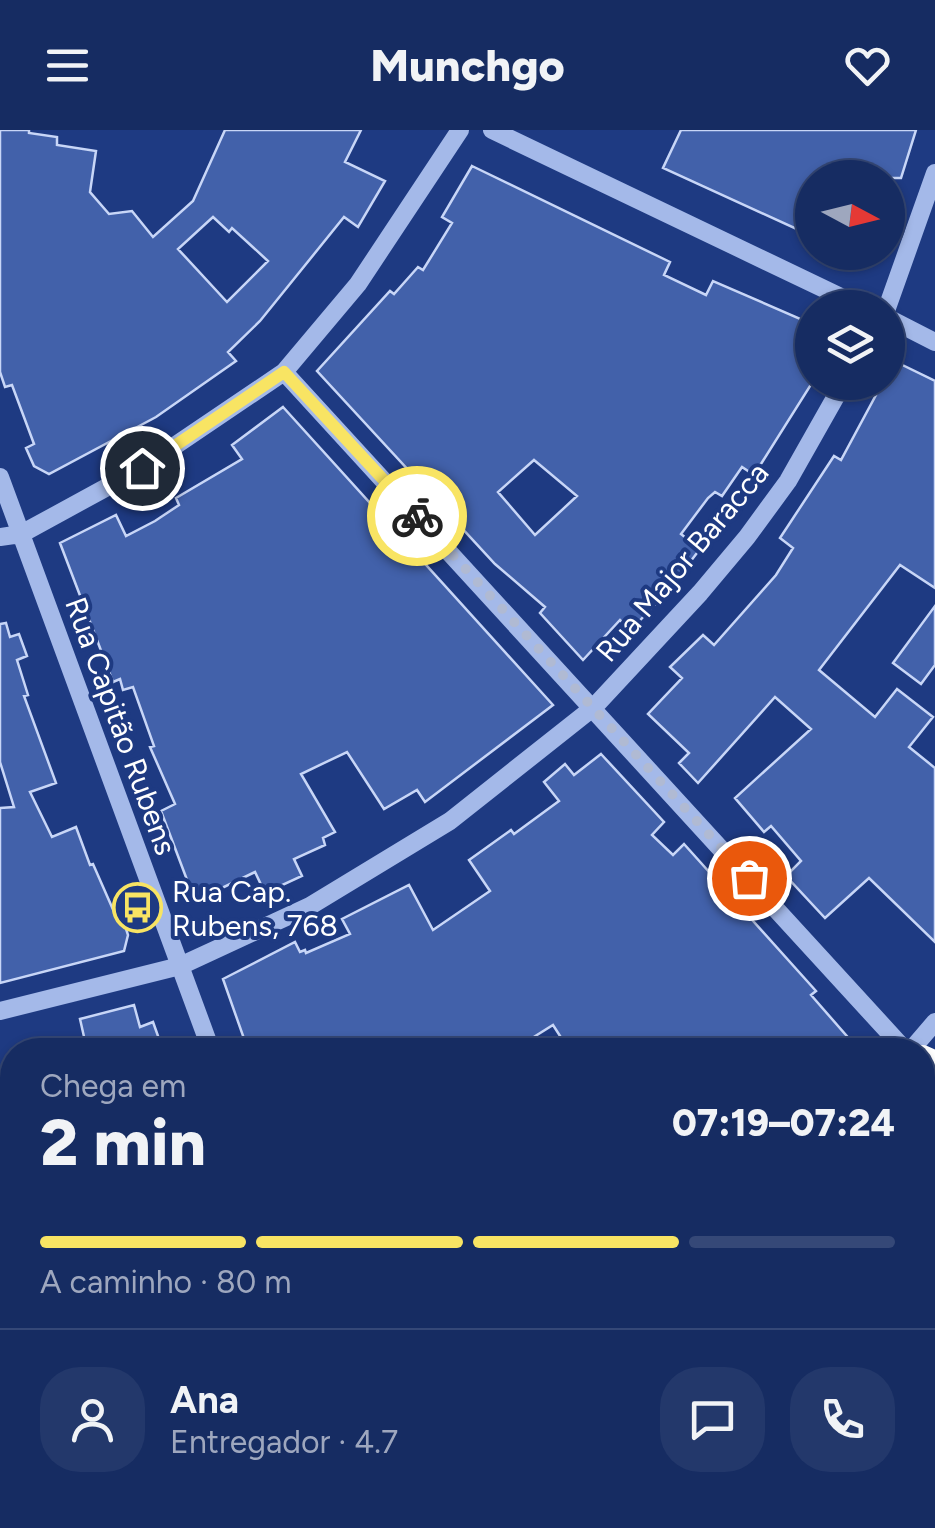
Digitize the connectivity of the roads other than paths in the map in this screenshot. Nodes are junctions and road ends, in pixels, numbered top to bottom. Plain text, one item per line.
1 (460, 130) edge
2 (492, 130) edge
3 (935, 173) edge
4 (826, 290) edge
5 (893, 290) edge
6 (905, 327) edge
7 (935, 342) edge
8 (284, 372) junction
9 (834, 400) edge
10 (0, 476) edge
11 (21, 534) junction
12 (0, 537) edge
13 (594, 707) junction
14 (180, 966) junction
15 (0, 1011) edge
16 (207, 1038) edge
17 (897, 1038) edge

1 - 8 street
2 - 4 street
3 - 5 street
6 - 7 street
8 - 11 street
8 - 13 street
9 - 13 street, Rua Major Baracca
10 - 11 street, Rua Capitão Rubens
11 - 12 street
11 - 14 street, Rua Capitão Rubens
13 - 14 street, Rua Major Baracca
13 - 17 street
14 - 15 street, Rua Major Baracca
14 - 16 street, Rua Capitão Rubens

